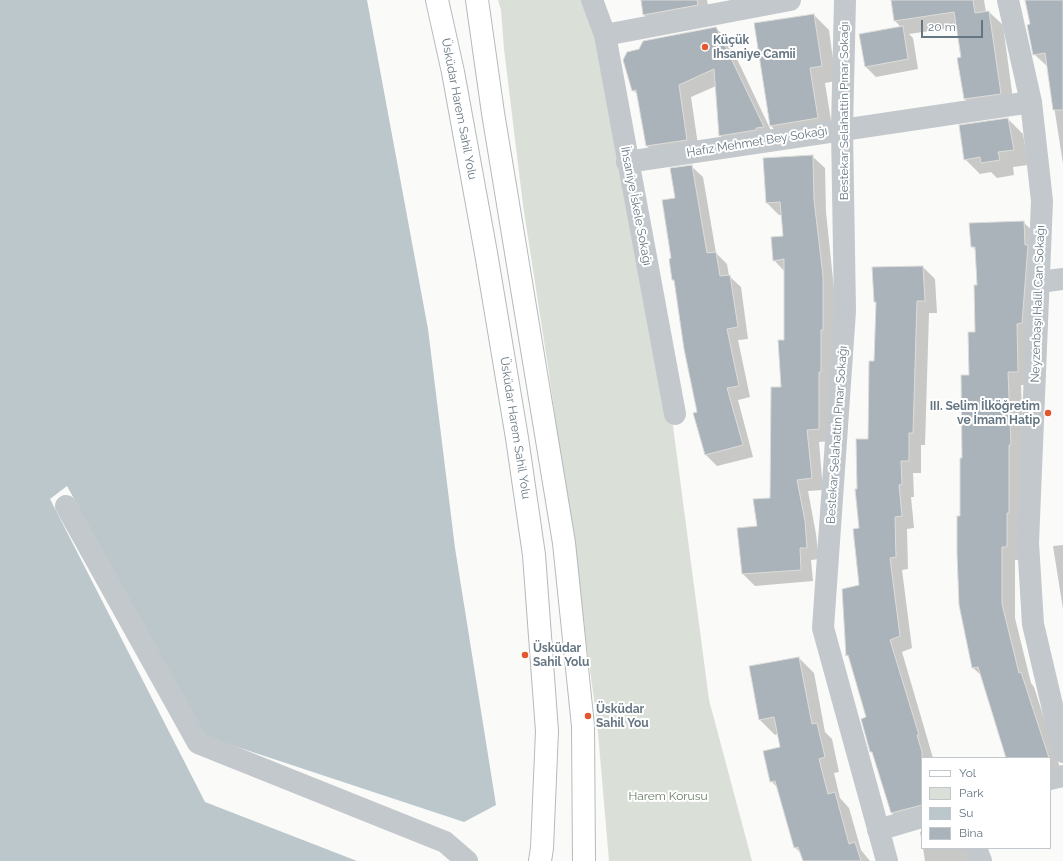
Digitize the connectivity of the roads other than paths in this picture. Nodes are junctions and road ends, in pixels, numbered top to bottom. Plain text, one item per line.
1 (436, 0) edge
2 (477, 0) edge
3 (592, 0) edge
4 (790, 0) edge
5 (845, 0) edge
6 (1008, 0) edge
7 (605, 35) junction
8 (1030, 102) junction
9 (842, 129) junction
10 (627, 162) junction
11 (1063, 279) edge
12 (1040, 282) junction
13 (675, 414) dead end
14 (66, 506) dead end
15 (1063, 752) edge
16 (1063, 776) edge
17 (1051, 779) edge
18 (921, 817) edge
19 (878, 830) junction
20 (976, 849) edge
21 (467, 861) edge
22 (540, 861) edge
23 (584, 861) edge
24 (887, 861) edge
25 (981, 861) edge

1 - 22 main road, Üsküdar Harem Sahil Yolu
2 - 23 main road
3 - 7 street, İhsaniye İskele Sokağı
4 - 7 street
5 - 9 street, Bestekar Selahattin Pınar Sokağı
6 - 8 street, Neyzenbaşı Halil Can Sokağı
7 - 10 street, İhsaniye İskele Sokağı
8 - 9 street, Hafız Mehmet Bey Sokağı
8 - 12 street, Neyzenbaşı Halil Can Sokağı
9 - 10 street, Hafız Mehmet Bey Sokağı
9 - 19 street, Bestekar Selahattin Pınar Sokağı
10 - 13 street, İhsaniye İskele Sokağı
11 - 12 street
12 - 15 street, Neyzenbaşı Halil Can Sokağı
14 - 21 street
16 - 17 street
18 - 19 street
19 - 24 street, Bestekar Selahattin Pınar Sokağı
20 - 25 street

